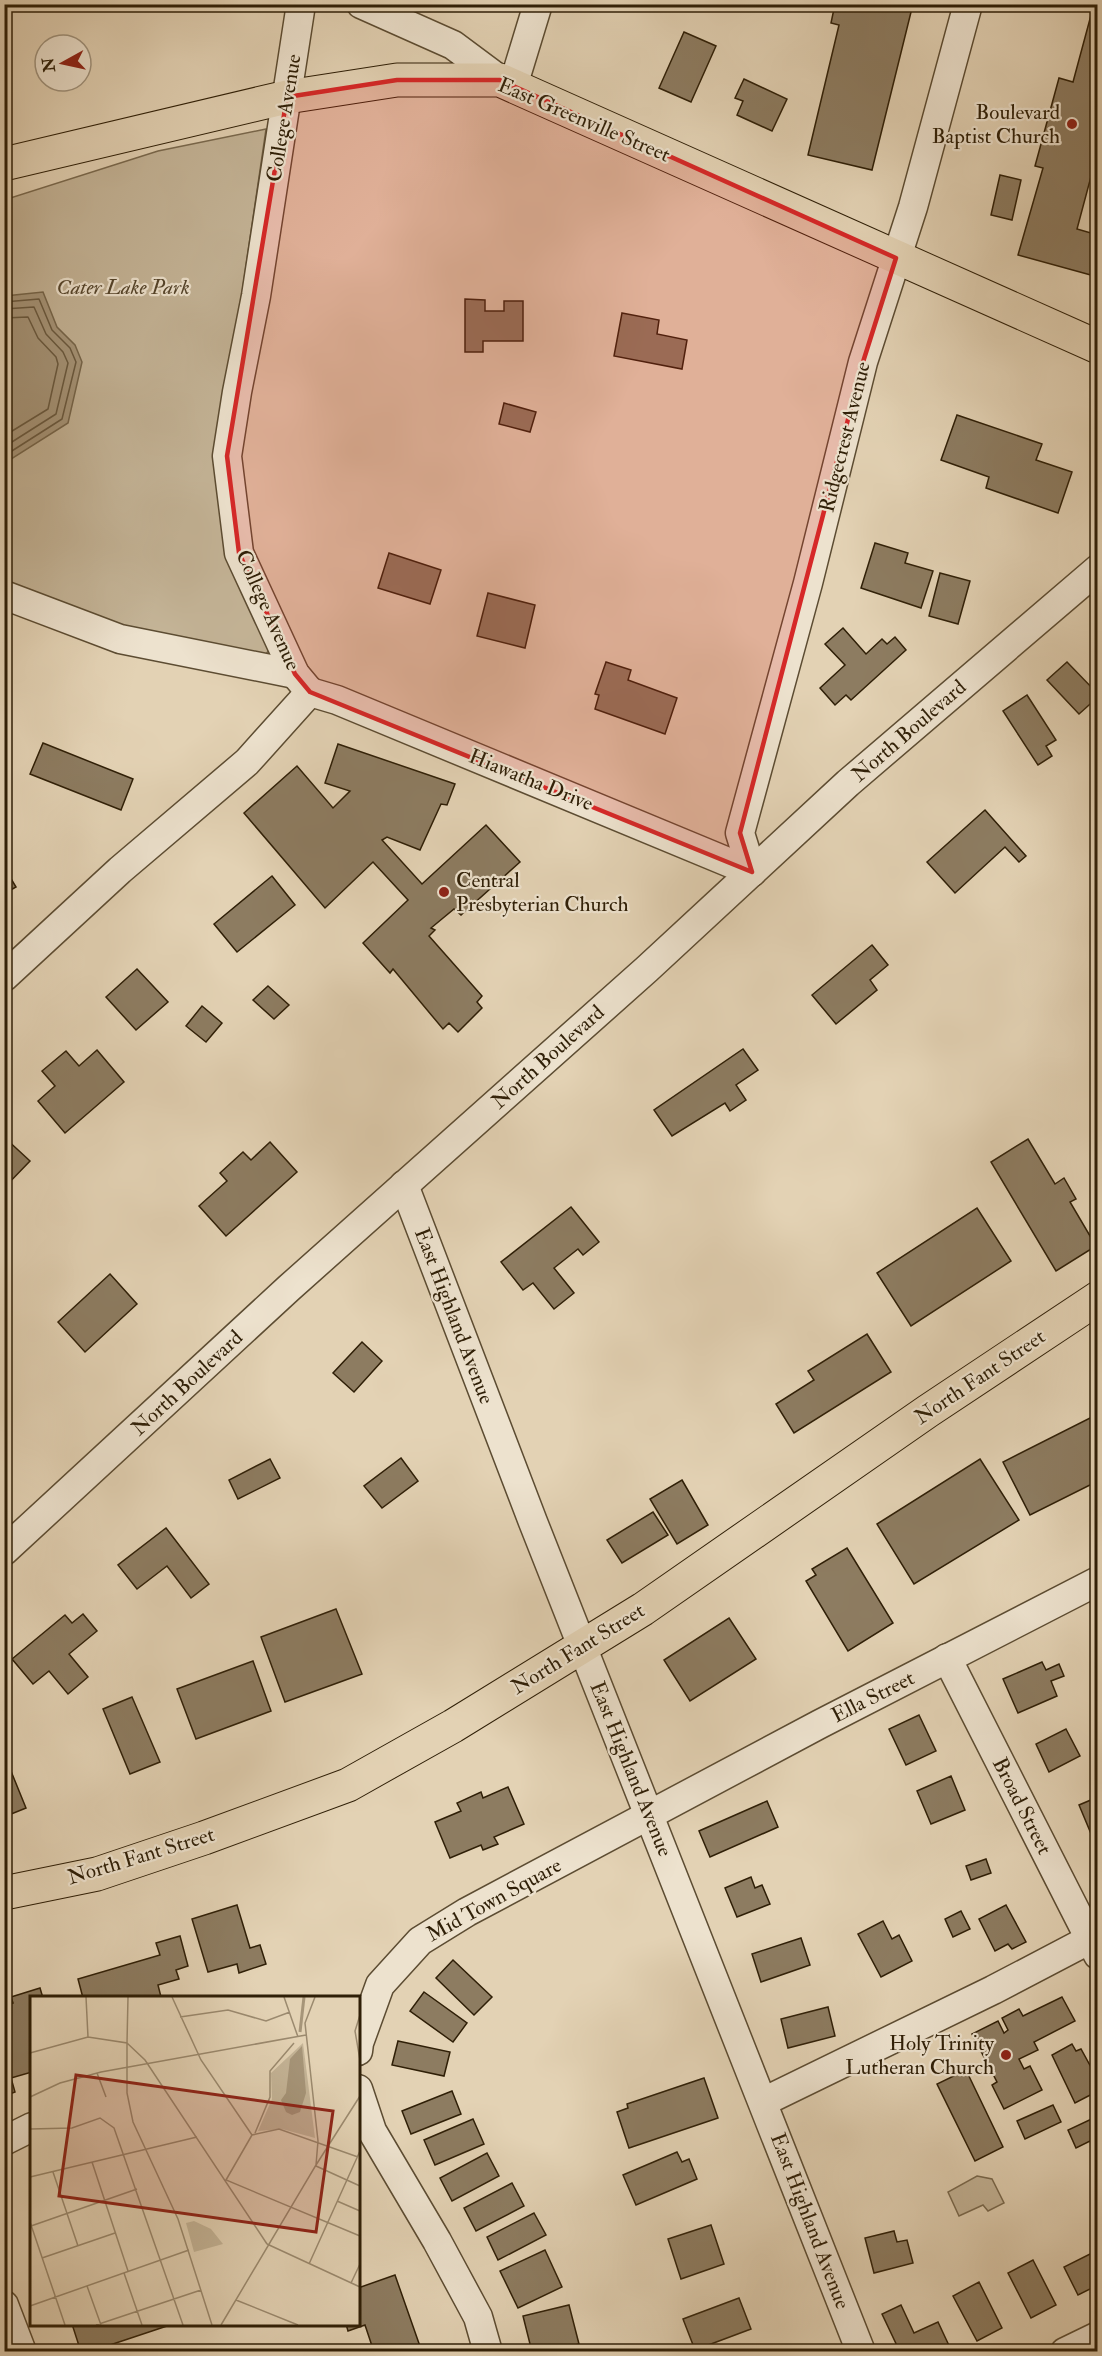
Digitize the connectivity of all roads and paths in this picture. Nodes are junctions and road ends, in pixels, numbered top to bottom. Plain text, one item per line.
1 (302, 4) edge
2 (361, 4) edge
3 (538, 4) edge
4 (968, 4) edge
5 (506, 82) junction
6 (287, 97) junction
7 (4, 164) edge
8 (896, 258) junction
9 (1098, 347) edge
10 (1098, 569) edge
11 (4, 595) edge
12 (302, 683) junction
13 (752, 872) junction
14 (4, 977) edge
15 (404, 1185) junction
16 (1098, 1298) edge
17 (4, 1551) edge
18 (1098, 1581) edge
19 (582, 1646) junction
20 (947, 1658) junction
21 (650, 1816) junction
22 (4, 1893) edge
23 (1095, 1943) edge
24 (360, 2040) edge
25 (360, 2095) edge
26 (763, 2102) junction
27 (30, 2128) edge
28 (4, 2141) edge
29 (4, 2305) edge
30 (1098, 2336) edge
31 (22, 2352) edge
32 (488, 2352) edge
33 (861, 2352) edge
34 (1065, 2352) edge

1 - 6 street, College Avenue
2 - 5 street
3 - 5 street
4 - 8 street, Ridgecrest Avenue
5 - 6 main road, East Greenville Street
5 - 8 main road, East Greenville Street
6 - 7 main road, East Greenville Street
6 - 12 street, College Avenue
8 - 9 main road, East Greenville Street
8 - 13 street, Ridgecrest Avenue
10 - 13 street, North Boulevard
11 - 12 street, Hiawatha Drive
12 - 13 street, Hiawatha Drive
12 - 14 street, College Avenue
13 - 15 street, North Boulevard
15 - 17 street, North Boulevard
15 - 19 street, East Highland Avenue
16 - 19 main road, North Fant Street
18 - 20 street, Ella Street
19 - 21 street, East Highland Avenue
19 - 22 main road, North Fant Street
20 - 21 street, Ella Street
20 - 23 street, Broad Street
21 - 24 street, Mid Town Square
21 - 26 street, East Highland Avenue
23 - 26 street
25 - 32 street
26 - 33 street, East Highland Avenue
27 - 28 street
29 - 31 street
30 - 34 street

